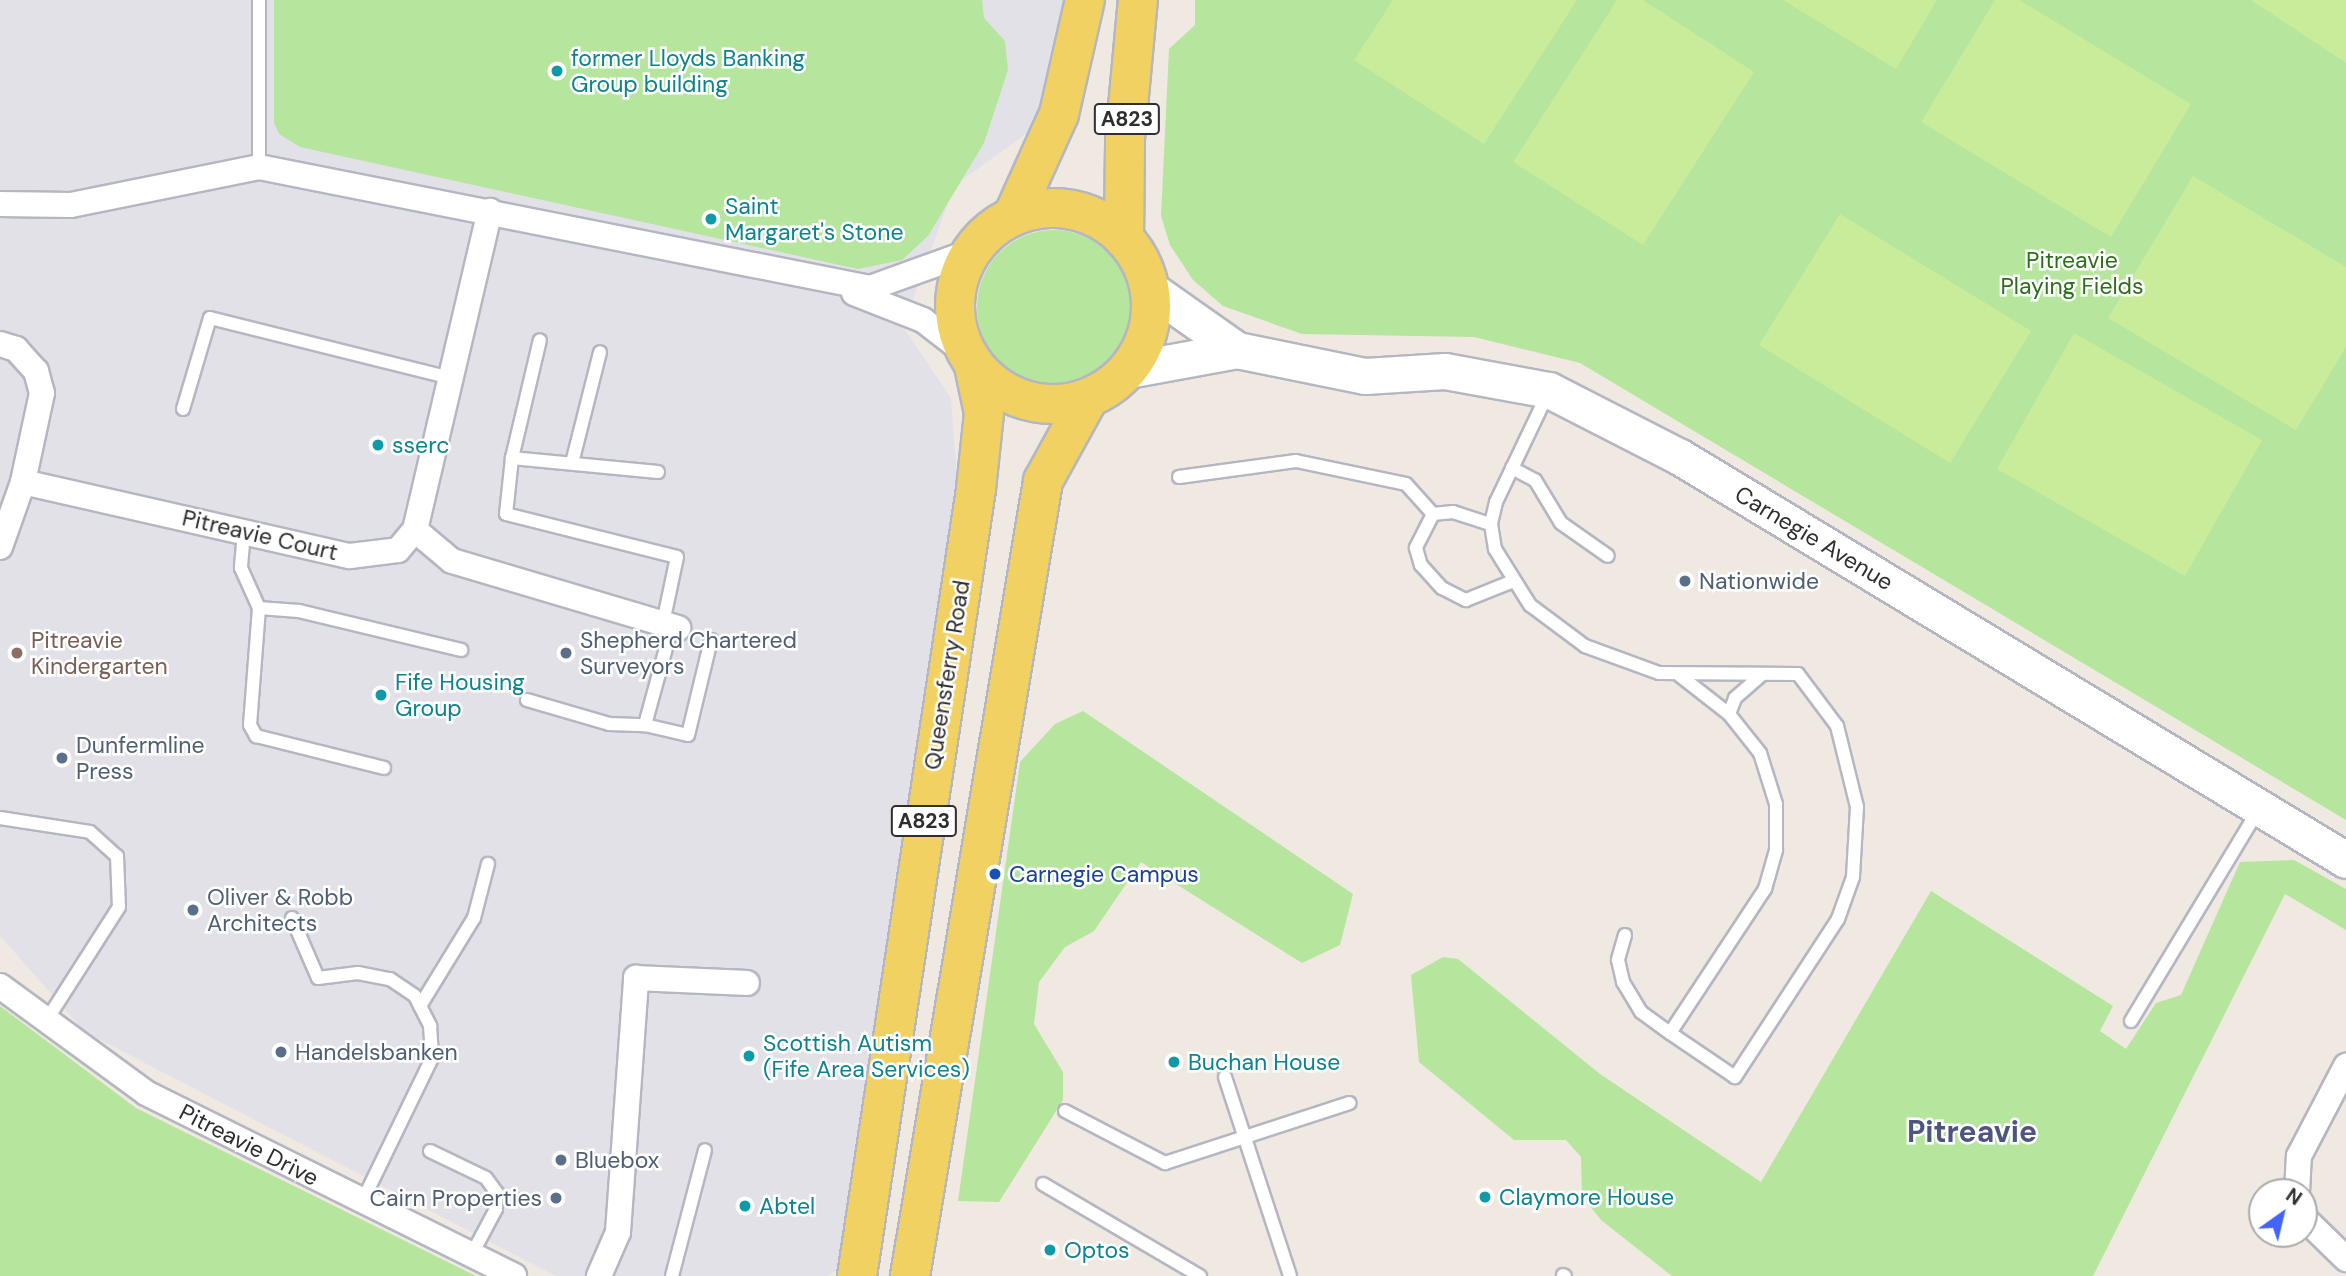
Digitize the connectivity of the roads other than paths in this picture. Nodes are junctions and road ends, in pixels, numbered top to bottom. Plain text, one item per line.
1 (259, 0) edge
2 (1084, 0) edge
3 (1138, 0) edge
4 (260, 167) junction
5 (0, 204) edge
6 (490, 211) junction
7 (1013, 216) junction
8 (1124, 239) junction
9 (970, 252) junction
10 (807, 279) junction
11 (1150, 288) junction
12 (540, 340) dead end
13 (0, 344) edge
14 (1237, 351) junction
15 (600, 352) dead end
16 (971, 360) junction
17 (1128, 370) junction
18 (451, 378) junction
19 (1549, 390) junction
20 (1088, 399) junction
21 (183, 409) dead end
22 (512, 458) junction
23 (573, 459) junction
24 (1512, 468) junction
25 (658, 472) dead end
26 (1179, 477) dead end
27 (23, 482) junction
28 (1433, 514) junction
29 (1492, 524) junction
30 (415, 530) junction
31 (244, 532) junction
32 (0, 547) edge
33 (1608, 556) dead end
34 (1511, 582) junction
35 (259, 608) junction
36 (671, 625) junction
37 (711, 639) dead end
38 (461, 650) dead end
39 (1762, 674) junction
40 (1679, 675) junction
41 (527, 700) dead end
42 (1729, 715) junction
43 (645, 725) junction
44 (384, 768) dead end
45 (2259, 809) junction
46 (0, 818) edge
47 (2346, 860) edge
48 (488, 864) dead end
49 (292, 918) dead end
50 (1625, 935) dead end
51 (747, 983) dead end
52 (0, 986) edge
53 (420, 1006) junction
54 (46, 1021) junction
55 (2131, 1021) dead end
56 (1670, 1033) junction
57 (2346, 1066) edge
58 (1225, 1077) dead end
59 (1350, 1103) dead end
60 (1065, 1111) dead end
61 (1244, 1135) junction
62 (705, 1150) dead end
63 (430, 1152) dead end
64 (2298, 1178) edge
65 (1043, 1184) dead end
66 (362, 1202) junction
67 (2318, 1236) edge
68 (470, 1256) junction
69 (2346, 1259) edge
70 (514, 1276) edge
71 (599, 1276) edge
72 (672, 1276) edge
73 (857, 1276) edge
74 (910, 1276) edge
75 (1200, 1276) edge
76 (1290, 1276) edge

1 - 4 lane
2 - 7 main road, A823
3 - 8 main road, A823
4 - 5 street
4 - 6 street
6 - 10 street
6 - 18 street
7 - 8 main road
7 - 9 main road, A823
8 - 11 main road, A823
9 - 10 street
9 - 16 main road, A823
10 - 16 street
11 - 14 street
11 - 17 main road, A823
12 - 22 lane
13 - 27 street
14 - 17 street
14 - 19 street, Carnegie Avenue
15 - 23 lane
16 - 20 main road, A823
16 - 73 main road, Queensferry Road / A823
17 - 20 main road, A823
18 - 21 lane
18 - 30 street
19 - 24 lane
19 - 45 street, Carnegie Avenue
20 - 74 main road, A823
22 - 23 lane
22 - 36 lane
23 - 25 lane
24 - 29 lane
24 - 33 lane
26 - 28 lane
27 - 31 street, Pitreavie Court
27 - 32 street
28 - 29 lane
28 - 34 lane
29 - 34 lane
30 - 31 street, Pitreavie Court
30 - 36 street
31 - 35 lane
34 - 40 lane
35 - 38 lane
35 - 44 lane
36 - 43 lane
37 - 43 lane
39 - 40 lane
39 - 42 lane
39 - 56 lane
40 - 42 lane
41 - 43 lane
42 - 56 lane
45 - 47 street, Carnegie Avenue
45 - 55 lane
46 - 54 lane
48 - 53 lane
49 - 53 lane
50 - 56 lane
51 - 71 street
52 - 54 street, Pitreavie Drive
53 - 66 lane
54 - 66 street, Pitreavie Drive
57 - 64 street
58 - 61 lane
59 - 61 lane
60 - 61 lane
61 - 76 lane
62 - 72 lane
63 - 68 lane
65 - 75 lane
66 - 68 street, Pitreavie Drive
67 - 69 street
68 - 70 street, Pitreavie Drive

